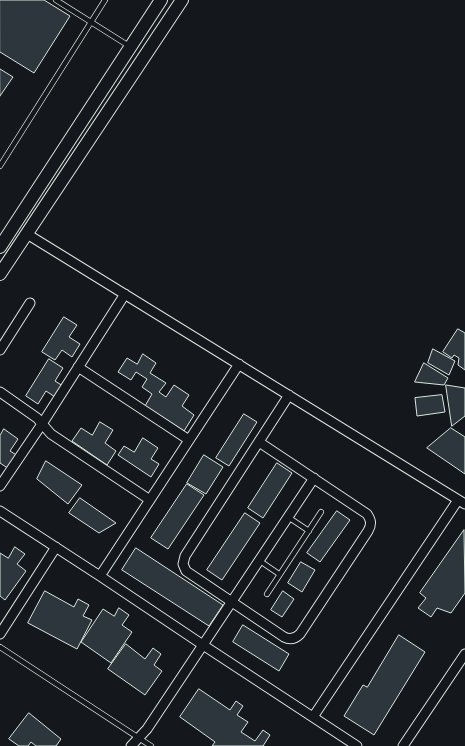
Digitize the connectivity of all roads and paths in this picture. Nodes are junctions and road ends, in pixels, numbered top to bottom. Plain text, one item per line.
1 (56, 0) edge
2 (105, 0) edge
3 (161, 0) edge
4 (182, 0) edge
5 (91, 22) junction
6 (130, 47) junction
7 (0, 166) edge
8 (27, 234) junction
9 (0, 247) edge
10 (0, 274) edge
11 (125, 294) junction
12 (30, 303) dead end
13 (0, 350) edge
14 (239, 364) junction
15 (78, 367) junction
16 (0, 392) edge
17 (289, 395) junction
18 (42, 424) junction
19 (189, 440) junction
20 (259, 442) junction
21 (314, 478) junction
22 (0, 486) edge
23 (150, 500) junction
24 (462, 502) edge
25 (0, 511) edge
26 (321, 512) dead end
27 (288, 517) junction
28 (308, 530) junction
29 (56, 547) junction
30 (260, 561) junction
31 (279, 574) junction
32 (100, 576) junction
33 (267, 594) dead end
34 (232, 602) junction
35 (0, 634) edge
36 (203, 645) junction
37 (0, 647) edge
38 (465, 654) edge
39 (314, 717) junction
40 (140, 738) junction
41 (131, 746) edge
42 (151, 746) edge
43 (357, 746) edge
44 (403, 746) edge

1 - 5 lane
2 - 5 lane
3 - 6 main road
4 - 8 main road
5 - 6 lane
5 - 7 lane
6 - 9 main road
8 - 10 main road
8 - 11 street
11 - 14 street
11 - 15 street
12 - 13 street
14 - 17 street
14 - 19 street
15 - 18 street
15 - 19 street
16 - 18 street
17 - 20 street
17 - 24 street
18 - 22 street
18 - 23 street
19 - 23 street
20 - 21 street
20 - 34 street
21 - 27 street
21 - 34 street
23 - 32 street
24 - 39 street
25 - 29 street
26 - 28 lane
27 - 28 lane
27 - 30 street
28 - 31 lane
29 - 32 street
29 - 35 street
30 - 31 lane
30 - 34 street
31 - 33 lane
32 - 36 street
34 - 36 street
36 - 39 street
36 - 40 street
37 - 40 lane
38 - 44 street
39 - 43 street
40 - 41 street
40 - 42 lane

